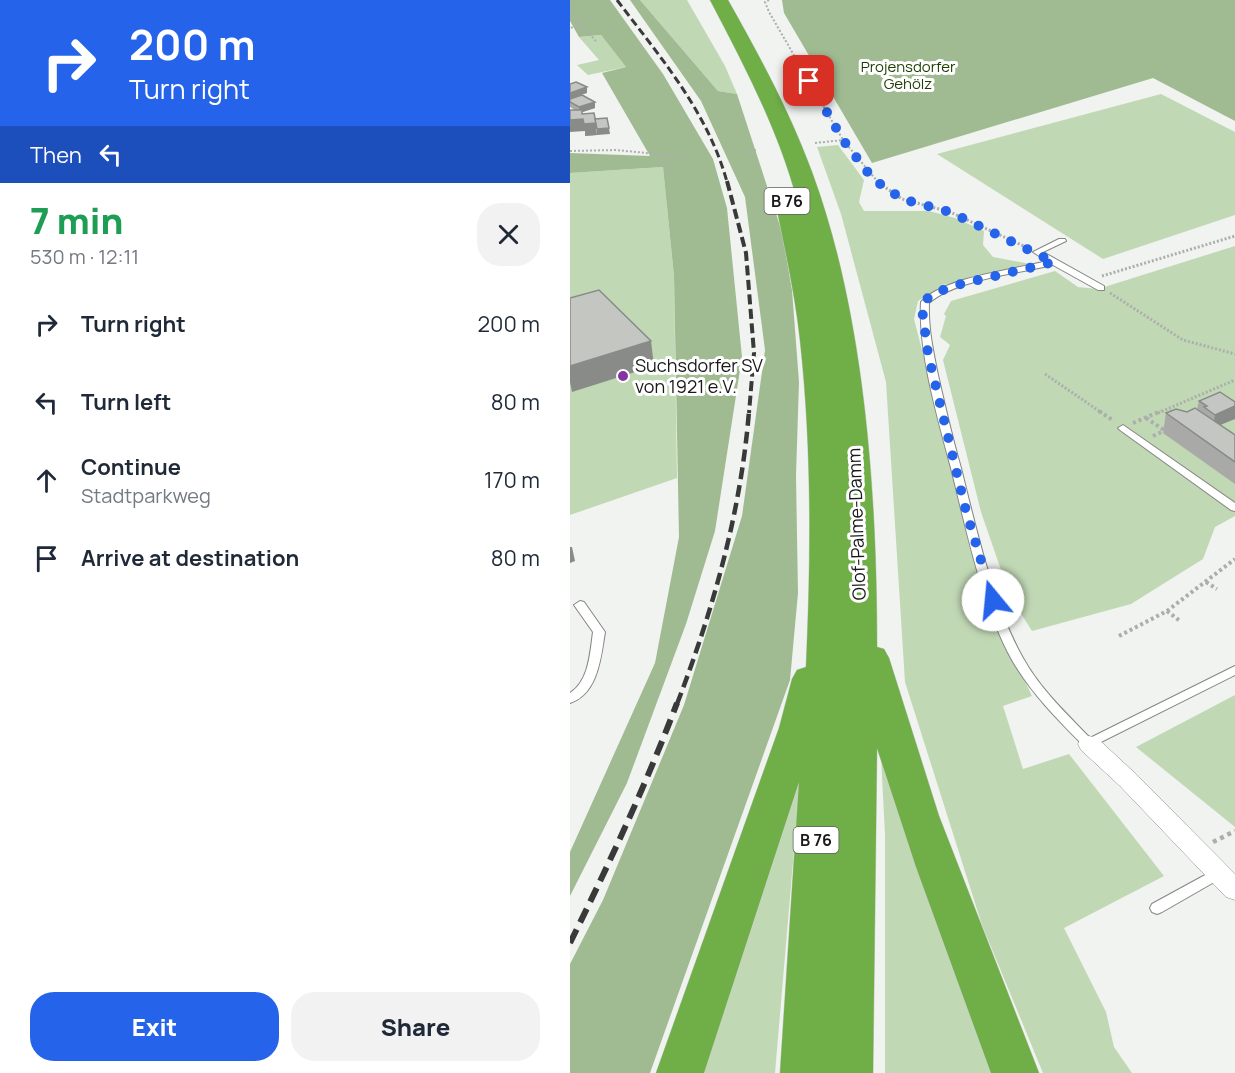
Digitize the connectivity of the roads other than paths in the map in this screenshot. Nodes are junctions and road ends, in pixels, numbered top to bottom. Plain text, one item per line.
1 (700, 0) edge
2 (719, 0) edge
3 (1062, 241) dead end
4 (1054, 262) junction
5 (1101, 288) road end
6 (1123, 428) road end
7 (1235, 508) edge
8 (580, 605) dead end
9 (844, 610) junction
10 (1235, 670) edge
11 (570, 699) edge
12 (1089, 744) junction
13 (1218, 873) junction
14 (1235, 890) edge
15 (1157, 908) dead end
16 (680, 1073) edge
17 (804, 1073) edge
18 (849, 1073) edge
19 (1016, 1073) edge

1 - 9 highway, Olof-Palme-Damm / B 76
2 - 9 highway, Olof-Palme-Damm / B 76
3 - 4 lane
4 - 5 lane
4 - 12 lane
6 - 7 lane
8 - 11 lane
9 - 16 highway
9 - 17 highway, Olof-Palme-Damm / B 76
9 - 18 highway, Olof-Palme-Damm / B 76
9 - 19 highway
10 - 12 lane
12 - 13 street
13 - 14 street
13 - 15 lane

